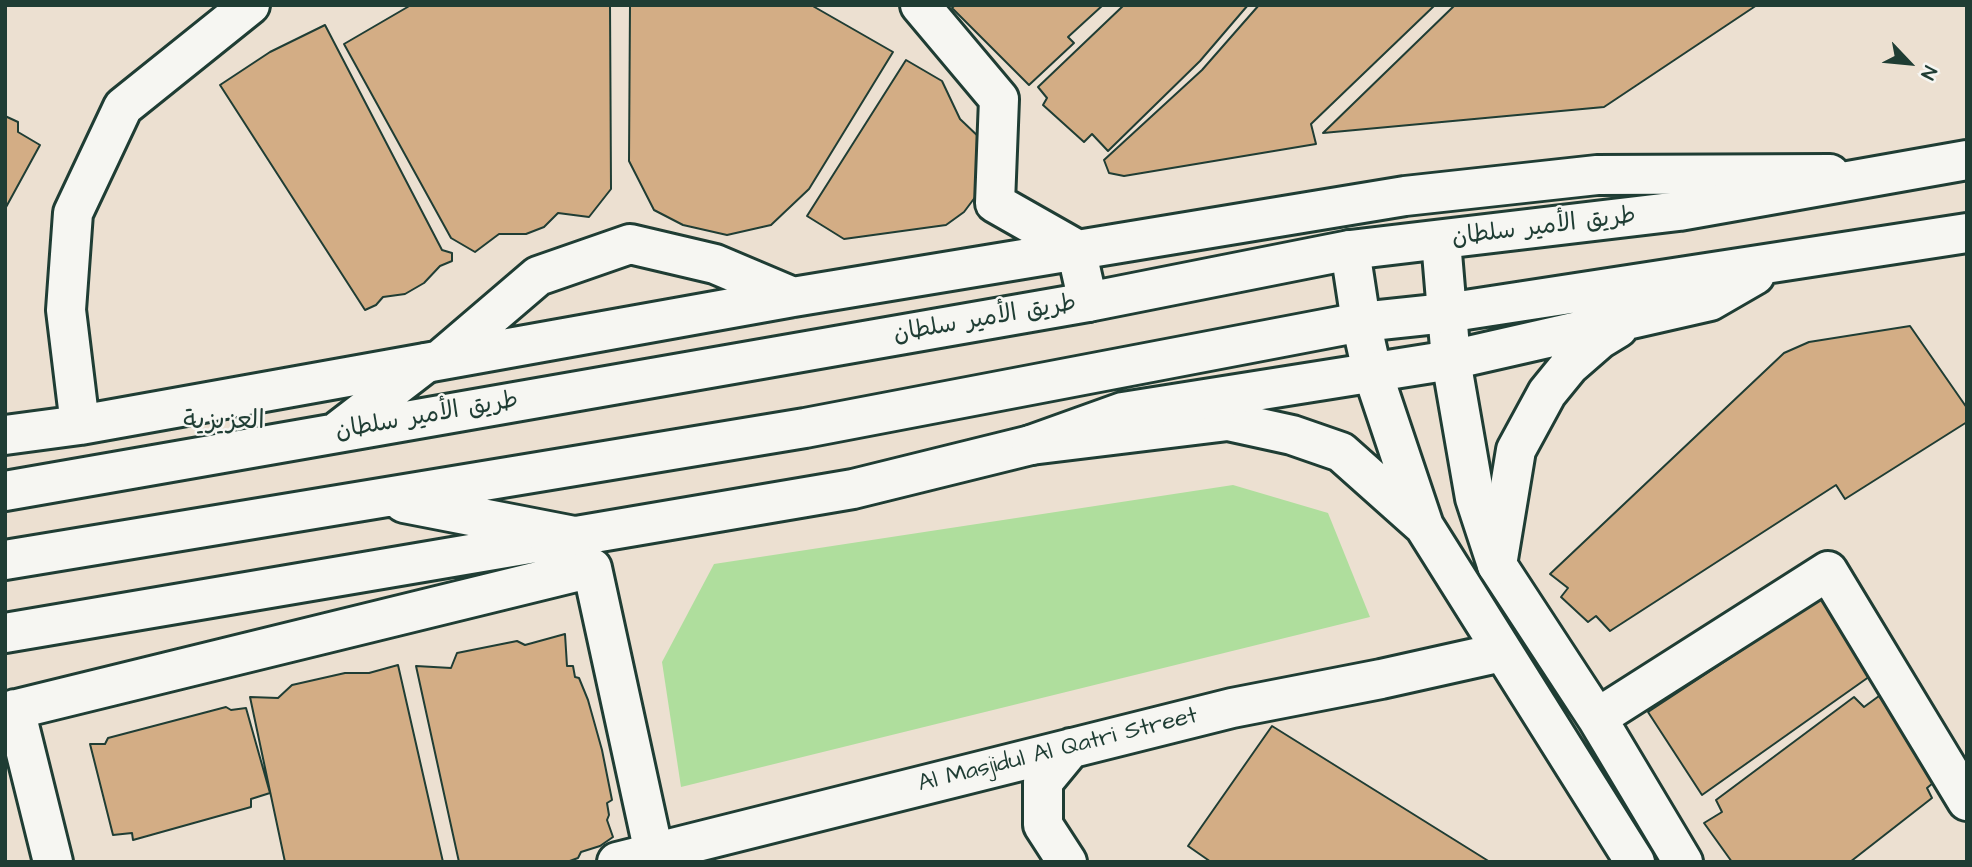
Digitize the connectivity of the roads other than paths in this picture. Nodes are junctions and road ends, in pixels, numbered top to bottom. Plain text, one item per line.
1 (250, 5) edge
2 (920, 5) edge
3 (1967, 160) edge
4 (1902, 173) junction
5 (1967, 233) edge
6 (1441, 241) junction
7 (1076, 249) junction
8 (1350, 250) junction
9 (1774, 264) junction
10 (793, 298) junction
11 (1088, 302) junction
12 (1446, 313) junction
13 (1633, 319) junction
14 (1361, 322) junction
15 (1451, 360) junction
16 (433, 362) junction
17 (1372, 371) junction
18 (80, 425) junction
19 (335, 433) junction
20 (5, 435) edge
21 (1031, 445) junction
22 (5, 491) edge
23 (378, 498) junction
24 (1424, 526) junction
25 (573, 536) junction
26 (5, 560) edge
27 (1497, 565) junction
28 (5, 633) edge
29 (1502, 652) junction
30 (10, 710) edge
31 (1597, 718) junction
32 (1071, 748) junction
33 (1967, 801) edge
34 (654, 857) edge
35 (53, 862) edge
36 (617, 862) edge
37 (1067, 862) edge
38 (1635, 862) edge
39 (1683, 862) edge

1 - 18 main road
2 - 7 main road
3 - 4 main road, طريق الأمير سلطان
4 - 6 main road, طريق الأمير سلطان
4 - 7 main road
5 - 9 main road
6 - 8 main road, طريق الأمير سلطان
6 - 12 main road
7 - 10 main road
7 - 11 main road
8 - 11 main road, طريق الأمير سلطان
8 - 14 main road
9 - 12 main road
9 - 13 main road
10 - 16 main road
10 - 16 main road
11 - 19 main road, طريق الأمير سلطان
12 - 14 main road
12 - 15 main road
13 - 15 main road
13 - 27 main road
14 - 17 main road
14 - 23 main road
15 - 17 main road
15 - 27 main road
16 - 18 main road
16 - 19 main road
17 - 21 main road
17 - 24 main road
18 - 20 main road
19 - 22 main road, طريق الأمير سلطان
21 - 24 main road
21 - 25 main road
23 - 25 main road
23 - 26 main road
24 - 29 main road
25 - 28 main road
27 - 31 main road
29 - 32 main road, Al Masjidul Al Qatri Street
29 - 38 main road
30 - 34 main road
30 - 35 main road
31 - 33 main road
31 - 39 main road
32 - 34 main road, Al Masjidul Al Qatri Street
32 - 37 main road
34 - 36 main road, Al Masjidul Al Qatri Street

